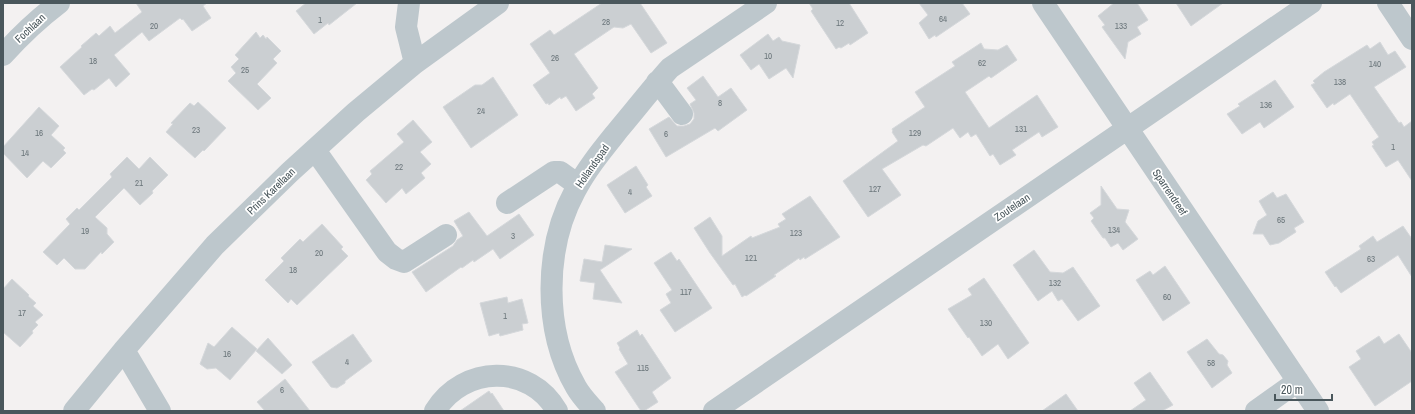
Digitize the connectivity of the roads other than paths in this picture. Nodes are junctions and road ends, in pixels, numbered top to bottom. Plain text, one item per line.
1 (59, 3) edge
2 (410, 3) edge
3 (498, 3) edge
4 (766, 3) edge
5 (1043, 3) edge
6 (1311, 3) edge
7 (1388, 3) edge
8 (1412, 39) edge
9 (3, 55) edge
10 (415, 63) junction
11 (657, 82) junction
12 (682, 114) dead end
13 (1127, 129) junction
14 (315, 150) junction
15 (578, 185) junction
16 (507, 203) dead end
17 (446, 235) dead end
18 (124, 350) junction
19 (1298, 381) junction
20 (74, 411) edge
21 (160, 411) edge
22 (435, 411) edge
23 (557, 411) edge
24 (595, 411) edge
25 (714, 411) edge
26 (1256, 411) edge
27 (1318, 411) edge

1 - 9 street, Fochlaan
2 - 10 street
3 - 10 street, Prins Karellaan
4 - 11 street, Hollandspad
5 - 13 street, Sparrendreef
6 - 13 street, Zoutelaan
7 - 8 street
10 - 14 street, Prins Karellaan
11 - 12 street
11 - 15 street, Hollandspad
13 - 19 street, Sparrendreef
13 - 25 street, Zoutelaan
14 - 17 street
14 - 18 street, Prins Karellaan
15 - 16 street
15 - 24 street, Hollandspad
18 - 20 street, Prins Karellaan
18 - 21 street
19 - 26 street
19 - 27 street, Sparrendreef
22 - 23 street

